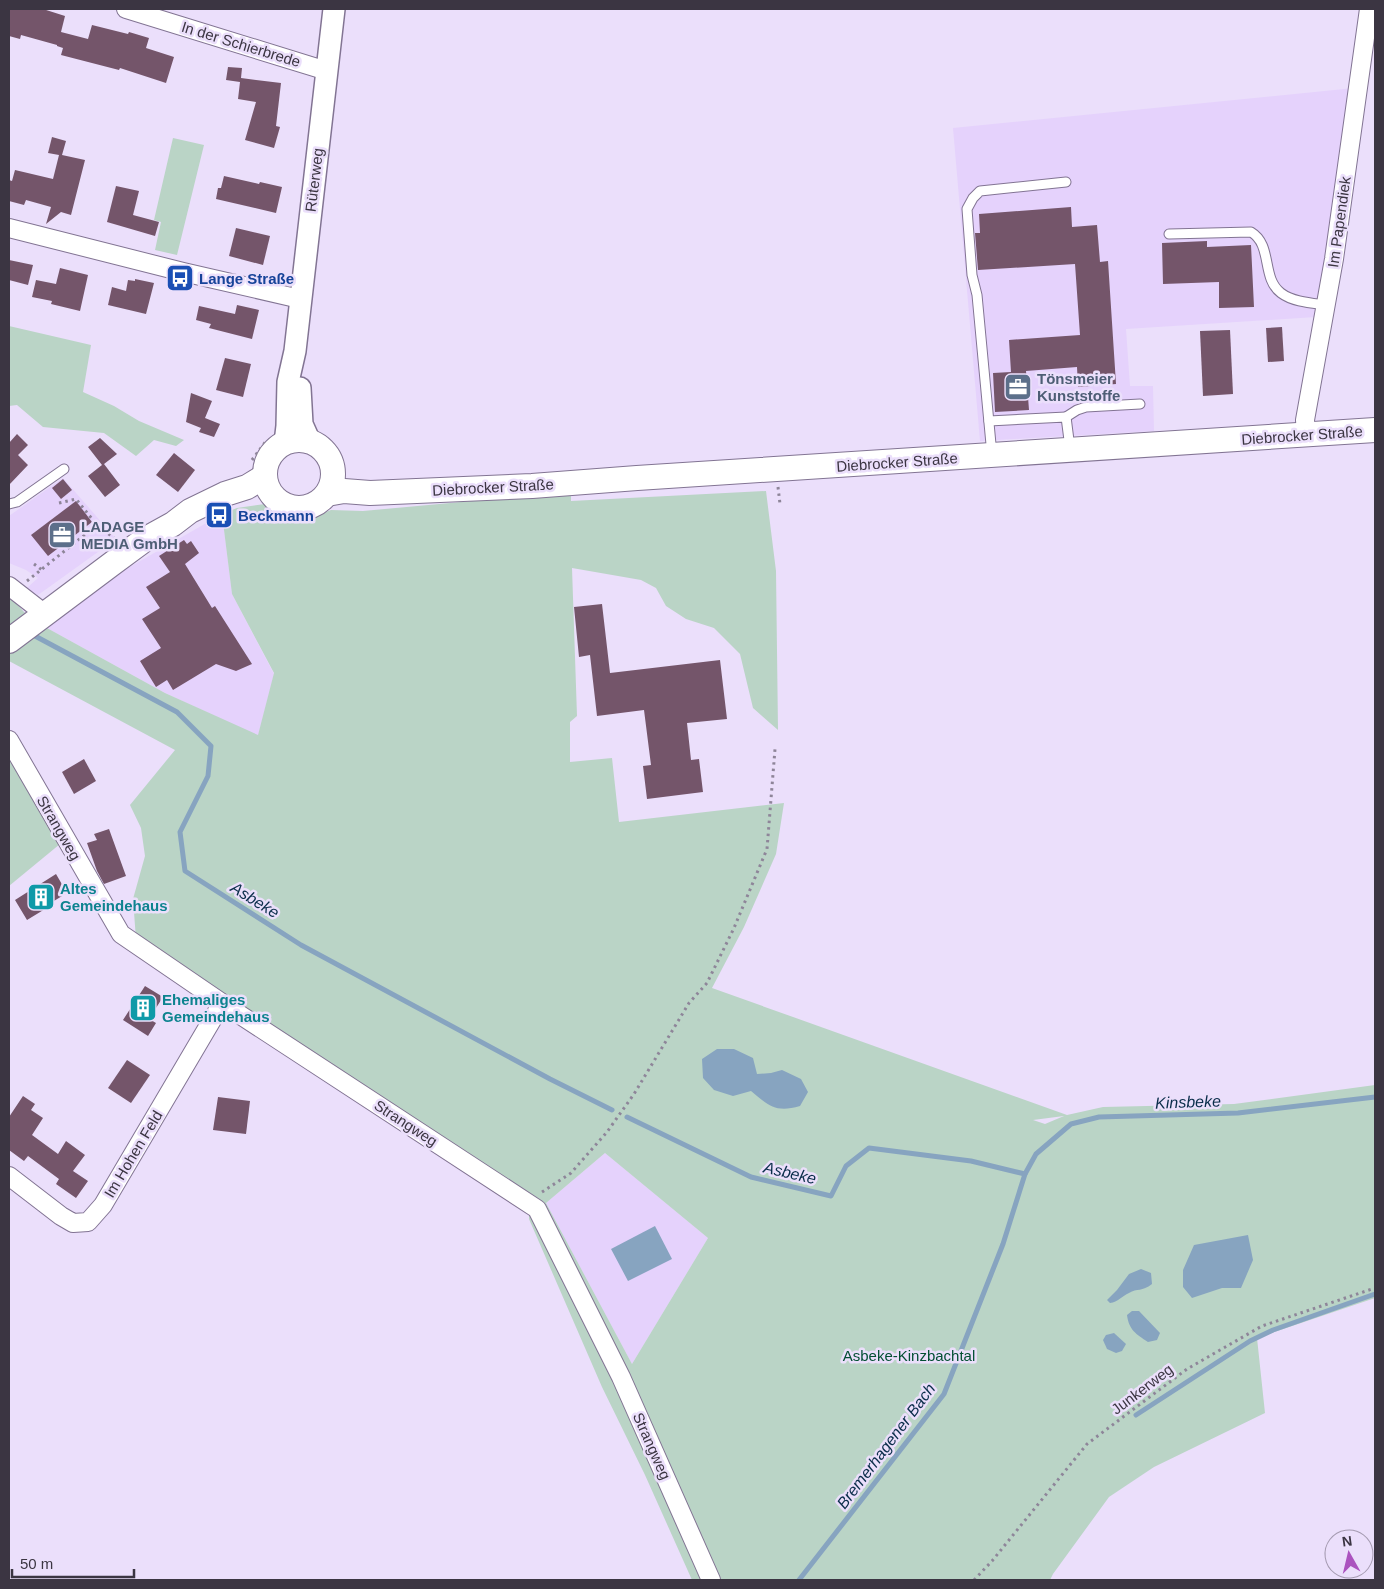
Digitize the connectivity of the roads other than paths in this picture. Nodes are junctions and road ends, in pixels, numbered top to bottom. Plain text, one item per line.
1 (126, 9) edge
2 (334, 9) edge
3 (1369, 9) edge
4 (327, 71) junction
5 (1066, 182) dead end
6 (9, 228) edge
7 (1169, 234) dead end
8 (300, 300) junction
9 (1326, 305) junction
10 (294, 351) junction
11 (1140, 404) dead end
12 (1066, 416) junction
13 (989, 421) junction
14 (1375, 430) edge
15 (1306, 435) junction
16 (310, 442) junction
17 (285, 443) junction
18 (1070, 450) junction
19 (992, 456) junction
20 (64, 469) dead end
21 (333, 470) junction
22 (269, 485) junction
23 (420, 490) junction
24 (327, 494) junction
25 (9, 504) edge
26 (12, 588) edge
27 (45, 614) junction
28 (9, 641) edge
29 (9, 740) edge
30 (222, 1003) junction
31 (9, 1176) edge
32 (711, 1580) edge

1 - 4 street, In der Schierbrede
2 - 4 street, Rüterweg
3 - 9 street, Im Papendiek
4 - 8 street, Rüterweg
5 - 13 lane
6 - 8 street
7 - 9 lane
8 - 10 street, Rüterweg
9 - 15 street, Im Papendiek
10 - 16 street, Rüterweg
10 - 17 street, Rüterweg
11 - 12 lane
12 - 13 lane
12 - 18 lane
13 - 19 lane
14 - 15 main road, Diebrocker Straße
15 - 18 main road, Diebrocker Straße
16 - 17 main road
16 - 21 main road
17 - 22 main road
18 - 19 main road, Diebrocker Straße
19 - 23 main road, Diebrocker Straße
20 - 25 lane
21 - 23 main road, Diebrocker Straße
21 - 24 main road
22 - 24 main road
22 - 27 main road
23 - 24 main road, Diebrocker Straße
26 - 27 street
27 - 28 main road
29 - 30 street, Strangweg
30 - 31 street, Im Hohen Feld
30 - 32 street, Strangweg

